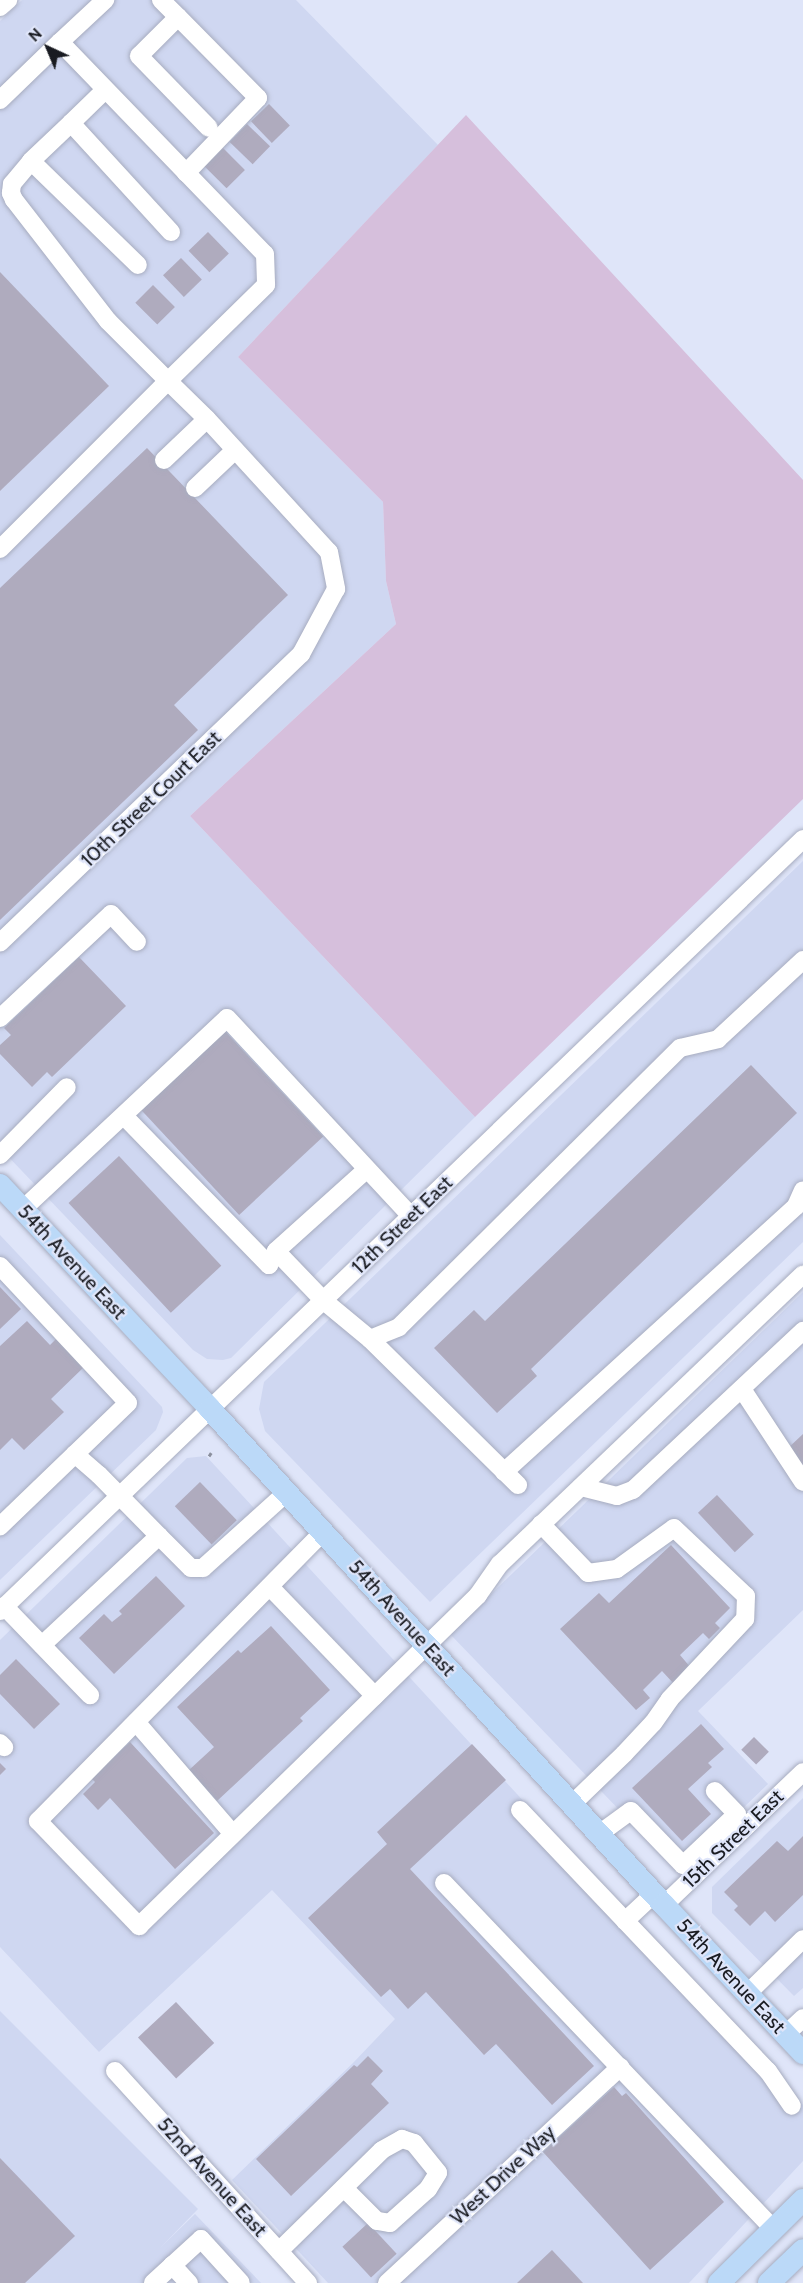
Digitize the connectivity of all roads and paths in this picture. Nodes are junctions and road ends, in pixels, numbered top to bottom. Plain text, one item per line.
1 (8, 0) edge
2 (105, 0) edge
3 (161, 0) edge
4 (0, 8) edge
5 (178, 17) junction
6 (60, 42) junction
7 (105, 90) junction
8 (0, 100) edge
9 (70, 123) junction
10 (209, 128) dead end
11 (31, 160) junction
12 (186, 173) junction
13 (171, 232) dead end
14 (138, 264) dead end
15 (168, 381) junction
16 (207, 419) junction
17 (235, 450) junction
18 (164, 460) dead end
19 (195, 488) dead end
20 (0, 549) edge
21 (803, 839) edge
22 (137, 942) dead end
23 (0, 943) edge
24 (803, 960) edge
25 (0, 1018) edge
26 (67, 1087) dead end
27 (124, 1116) junction
28 (0, 1155) edge
29 (367, 1169) junction
30 (803, 1190) edge
31 (9, 1200) edge
32 (411, 1216) junction
33 (276, 1251) junction
34 (0, 1266) edge
35 (803, 1274) edge
36 (324, 1301) junction
37 (803, 1330) edge
38 (370, 1339) junction
39 (742, 1389) junction
40 (210, 1409) junction
41 (75, 1454) junction
42 (504, 1472) junction
43 (803, 1482) edge
44 (518, 1485) dead end
45 (581, 1487) junction
46 (287, 1492) junction
47 (119, 1496) junction
48 (541, 1524) junction
49 (0, 1526) edge
50 (324, 1533) junction
51 (159, 1536) junction
52 (270, 1587) junction
53 (2, 1609) edge
54 (42, 1645) junction
55 (427, 1646) junction
56 (90, 1695) dead end
57 (375, 1696) junction
58 (136, 1722) junction
59 (800, 1779) edge
60 (715, 1791) dead end
61 (572, 1804) junction
62 (520, 1810) dead end
63 (742, 1820) junction
64 (233, 1834) junction
65 (599, 1834) junction
66 (444, 1883) dead end
67 (659, 1900) junction
68 (625, 1921) junction
69 (803, 1940) edge
70 (747, 1994) junction
71 (803, 2018) edge
72 (786, 2034) junction
73 (803, 2053) edge
74 (620, 2067) junction
75 (115, 2071) dead end
76 (792, 2106) dead end
77 (344, 2188) junction
78 (803, 2200) edge
79 (773, 2228) junction
80 (803, 2250) edge
81 (279, 2251) junction
82 (172, 2265) junction
83 (153, 2283) edge
84 (189, 2283) edge
85 (241, 2283) edge
86 (308, 2283) edge
87 (387, 2283) edge
88 (719, 2283) edge
89 (769, 2283) edge

1 - 4 street
2 - 6 street
3 - 5 street
5 - 10 street
5 - 12 street
6 - 7 street
6 - 8 street
7 - 9 street, 10th Street Court East
7 - 12 street
9 - 11 street, 10th Street Court East
9 - 13 street
11 - 14 street
11 - 15 street, 10th Street Court East
12 - 15 street
15 - 16 street, 10th Street Court East
15 - 20 street
16 - 17 street, 10th Street Court East
16 - 18 street
17 - 19 street
17 - 23 street, 10th Street Court East
21 - 32 street, 12th Street East
22 - 25 street
24 - 38 street
26 - 28 street
27 - 29 street
27 - 31 street
27 - 33 street
29 - 32 street
29 - 33 street
30 - 42 street
31 - 40 main road, 54th Avenue East
32 - 36 street, 12th Street East
33 - 36 street
34 - 41 street
35 - 45 street
36 - 38 street
36 - 40 street, 12th Street East
37 - 39 street
38 - 42 street
39 - 43 street
39 - 45 street
40 - 46 main road, 54th Avenue East
40 - 47 street, 12th Street East
41 - 47 street
41 - 49 street
42 - 44 street
45 - 48 street
46 - 50 main road, 54th Avenue East
46 - 51 street
47 - 51 street
47 - 53 street, 12th Street East
48 - 55 street
48 - 61 street
50 - 52 street
50 - 55 main road, 54th Avenue East
51 - 54 street
52 - 57 street
52 - 58 street
53 - 54 street
54 - 56 street
55 - 57 street
55 - 61 main road, 54th Avenue East
57 - 64 street
58 - 64 street
58 - 64 street
59 - 63 street, 15th Street East
60 - 63 street
61 - 65 main road, 54th Avenue East
62 - 68 street
63 - 65 street
63 - 67 street, 15th Street East
65 - 67 main road, 54th Avenue East
66 - 74 street
67 - 68 street, 15th Street East
67 - 70 main road, 54th Avenue East
68 - 76 street
69 - 70 street
70 - 72 main road, 54th Avenue East
71 - 72 street
72 - 73 main road, 54th Avenue East
74 - 79 street
74 - 87 street, West Drive Way
75 - 81 street, 52nd Avenue East
77 - 77 street
77 - 81 street
78 - 79 main road
79 - 88 main road
80 - 89 main road
81 - 86 street, 52nd Avenue East
82 - 83 street
82 - 84 street
82 - 85 street

